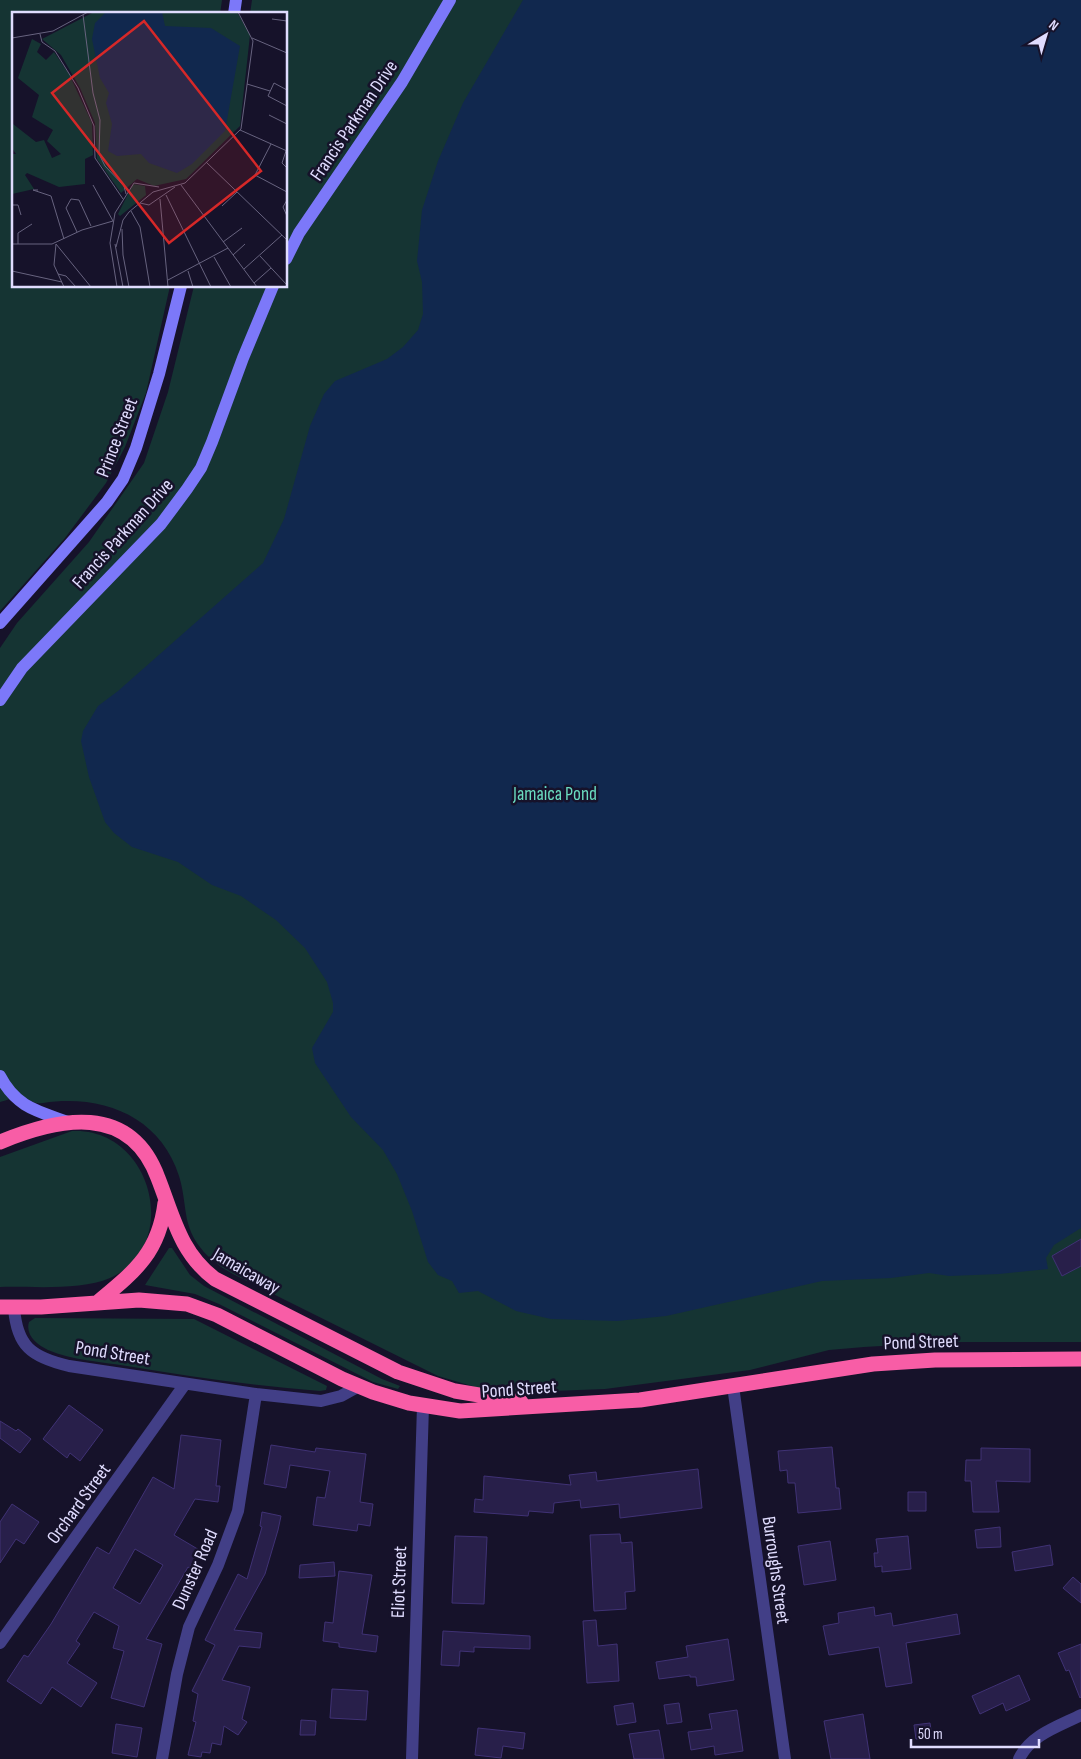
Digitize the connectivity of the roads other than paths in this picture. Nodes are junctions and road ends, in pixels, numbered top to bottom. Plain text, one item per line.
1 (450, 0) edge
2 (288, 255) edge
3 (180, 288) edge
4 (273, 288) edge
5 (0, 623) edge
6 (0, 700) edge
7 (0, 1076) edge
8 (68, 1122) junction
9 (0, 1142) edge
10 (165, 1199) junction
11 (98, 1302) junction
12 (7, 1307) edge
13 (1081, 1359) edge
14 (185, 1384) junction
15 (359, 1386) junction
16 (733, 1386) junction
17 (256, 1394) junction
18 (540, 1405) junction
19 (423, 1406) junction
20 (0, 1642) edge
21 (1081, 1715) edge
22 (162, 1759) edge
23 (412, 1759) edge
24 (785, 1759) edge
25 (1019, 1759) edge

1 - 2 main road, Francis Parkman Drive
3 - 5 main road, Prince Street
4 - 6 main road, Francis Parkman Drive
7 - 8 main road
8 - 9 highway, Jamaicaway
8 - 10 highway, Jamaicaway
10 - 11 highway
10 - 18 highway, Jamaicaway
11 - 12 highway
11 - 15 highway
12 - 14 street, Pond Street
13 - 16 highway, Pond Street
14 - 17 street, Pond Street
14 - 20 street, Orchard Street
15 - 17 street, Pond Street
15 - 19 highway, Pond Street
16 - 18 highway, Pond Street
16 - 24 street, Burroughs Street
17 - 22 street, Dunster Road
18 - 19 highway, Pond Street
19 - 23 street, Eliot Street
21 - 25 street

